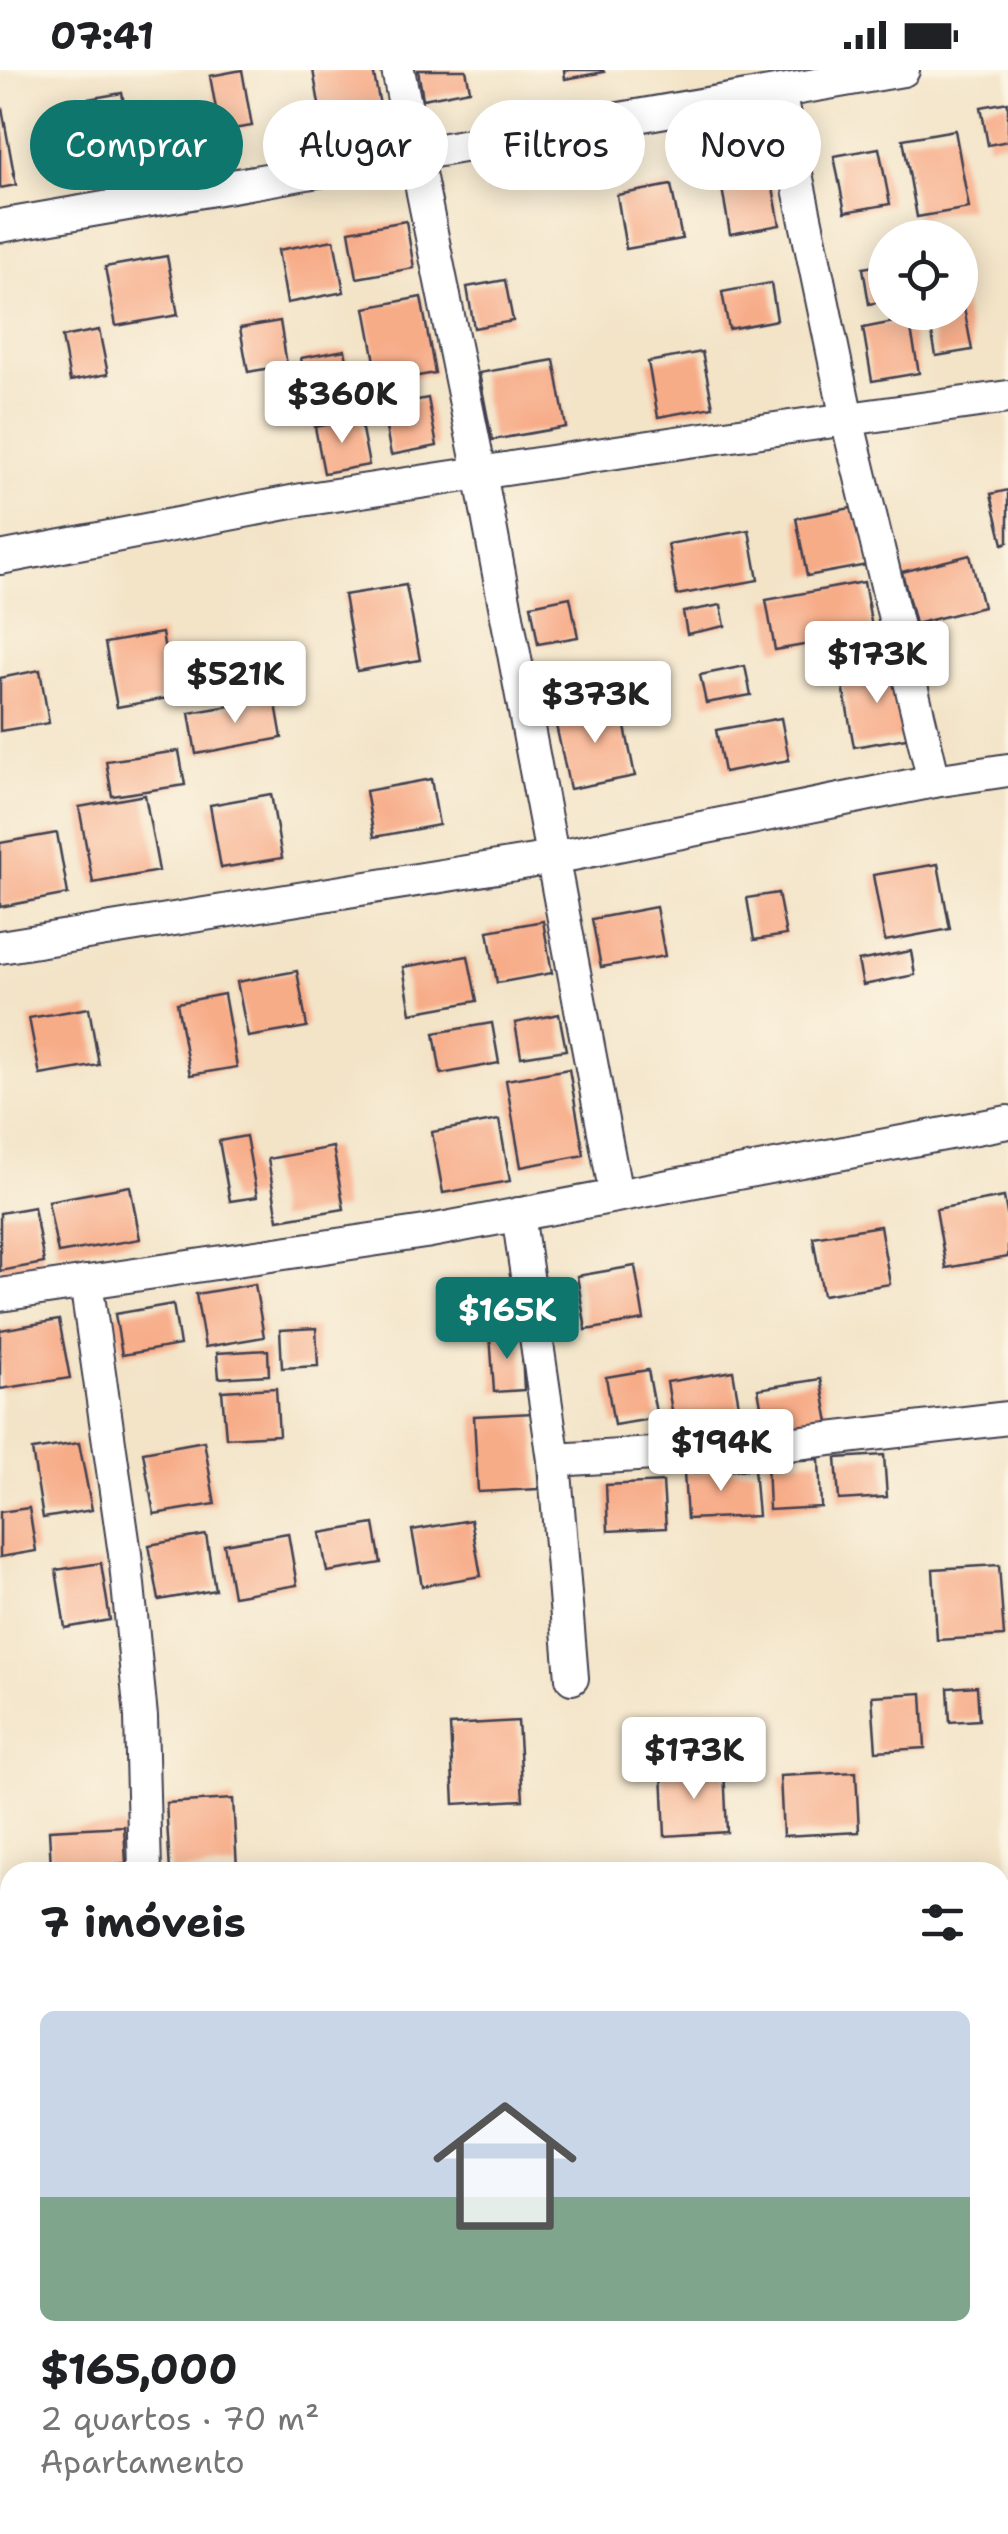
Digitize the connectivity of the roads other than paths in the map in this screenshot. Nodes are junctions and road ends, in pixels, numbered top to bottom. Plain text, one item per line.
1 (398, 70) edge
2 (903, 70) edge
3 (779, 92) junction
4 (404, 100) edge
5 (448, 150) edge
6 (263, 182) edge
7 (422, 190) edge
8 (0, 226) edge
9 (1008, 397) edge
10 (847, 419) junction
11 (480, 473) junction
12 (0, 558) edge
13 (1008, 770) edge
14 (934, 781) junction
15 (553, 858) junction
16 (0, 947) edge
17 (1008, 1122) edge
18 (616, 1196) junction
19 (518, 1214) junction
20 (86, 1282) junction
21 (0, 1295) edge
22 (1008, 1418) edge
23 (554, 1460) junction
24 (572, 1678) dead end
25 (145, 1862) edge

1 - 4 street
2 - 3 street
3 - 5 street
3 - 10 street
6 - 8 street
7 - 11 street
9 - 10 street
10 - 11 street
10 - 14 street
11 - 12 street
11 - 15 street
13 - 14 street
14 - 15 street
15 - 16 street
15 - 18 street
17 - 18 street
18 - 19 street
19 - 20 street
19 - 23 street
20 - 21 street
20 - 25 street
22 - 23 street
23 - 24 street

